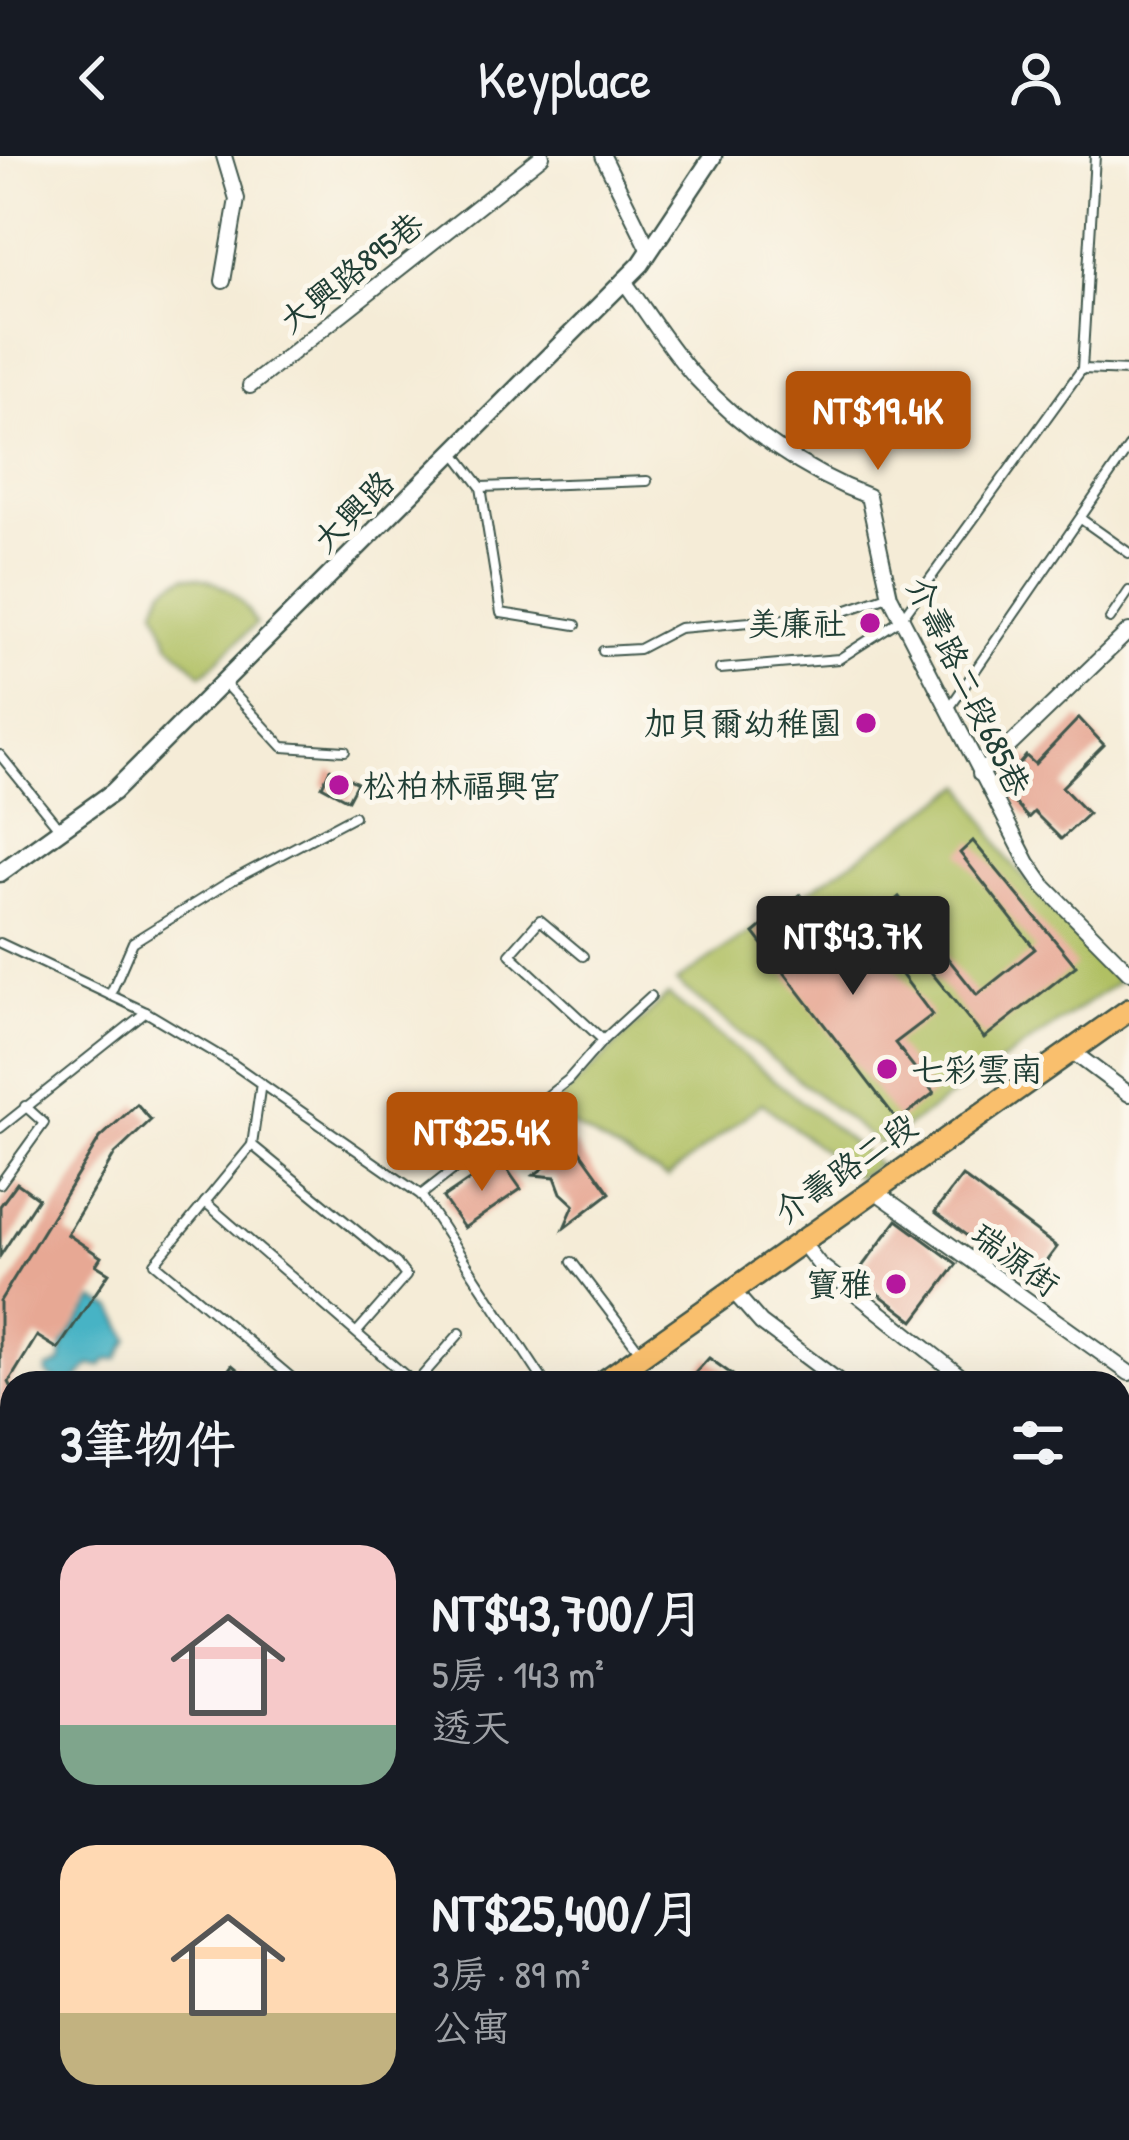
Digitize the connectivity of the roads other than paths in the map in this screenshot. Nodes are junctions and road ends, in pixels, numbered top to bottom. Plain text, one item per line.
1 (224, 156) edge
2 (542, 156) edge
3 (603, 156) edge
4 (712, 156) edge
5 (1095, 156) edge
6 (650, 251) junction
7 (623, 280) junction
8 (223, 281) dead end
9 (1082, 369) junction
10 (1129, 371) edge
11 (250, 386) dead end
12 (1129, 447) edge
13 (454, 452) junction
14 (646, 481) dead end
15 (481, 487) junction
16 (1081, 519) junction
17 (1129, 553) edge
18 (1129, 591) edge
19 (890, 596) junction
20 (901, 619) junction
21 (1110, 620) dead end
22 (576, 625) dead end
23 (1129, 631) edge
24 (603, 651) dead end
25 (720, 669) dead end
26 (224, 683) junction
27 (947, 711) junction
28 (345, 751) dead end
29 (0, 755) edge
30 (980, 774) junction
31 (354, 816) dead end
32 (60, 829) junction
33 (0, 873) edge
34 (0, 943) edge
35 (583, 956) dead end
36 (1129, 972) edge
37 (110, 995) junction
38 (651, 995) dead end
39 (1129, 1010) edge
40 (146, 1012) junction
41 (603, 1040) junction
42 (1070, 1050) junction
43 (261, 1083) junction
44 (1129, 1094) edge
45 (25, 1106) junction
46 (0, 1128) edge
47 (253, 1145) junction
48 (0, 1184) edge
49 (872, 1189) junction
50 (421, 1195) junction
51 (205, 1202) junction
52 (800, 1240) junction
53 (572, 1262) dead end
54 (732, 1289) junction
55 (358, 1332) junction
56 (460, 1333) dead end
57 (642, 1354) junction
58 (284, 1371) edge
59 (402, 1371) edge
60 (426, 1371) edge
61 (537, 1371) edge
62 (619, 1371) edge
63 (825, 1371) edge
64 (954, 1371) edge
65 (1126, 1371) edge

1 - 8 street
2 - 11 street, 大興路895巷
3 - 6 street
4 - 6 street, 大興路
5 - 9 lane
6 - 7 street, 大興路
7 - 13 street, 大興路
7 - 19 street, 介壽路二段685巷
9 - 10 lane
9 - 20 lane
12 - 16 lane
13 - 15 lane
13 - 26 street, 大興路
14 - 15 lane
15 - 22 lane
16 - 17 lane
16 - 27 lane
18 - 21 lane
19 - 20 street, 介壽路二段685巷
19 - 24 lane
20 - 25 lane
20 - 27 street, 介壽路二段685巷
23 - 30 street
26 - 28 lane
26 - 32 street, 大興路
27 - 30 street, 介壽路二段685巷
29 - 32 lane
30 - 36 street, 介壽路二段685巷
31 - 37 lane
32 - 33 street, 大興路
34 - 37 lane
35 - 41 lane
37 - 40 lane
38 - 41 lane
39 - 42 main road, 介壽路二段
40 - 43 lane
40 - 45 lane
41 - 50 lane
42 - 44 street
42 - 49 main road, 介壽路二段
43 - 47 lane
43 - 50 lane
45 - 46 lane
45 - 48 lane
47 - 51 lane
47 - 55 lane
49 - 52 main road, 介壽路二段
49 - 65 street, 瑞源街
50 - 61 lane
51 - 55 lane
51 - 58 lane
52 - 54 main road, 介壽路二段
52 - 64 street
53 - 57 lane
54 - 57 main road, 介壽路二段
54 - 63 street
55 - 59 lane
56 - 60 lane
57 - 62 main road, 介壽路二段

